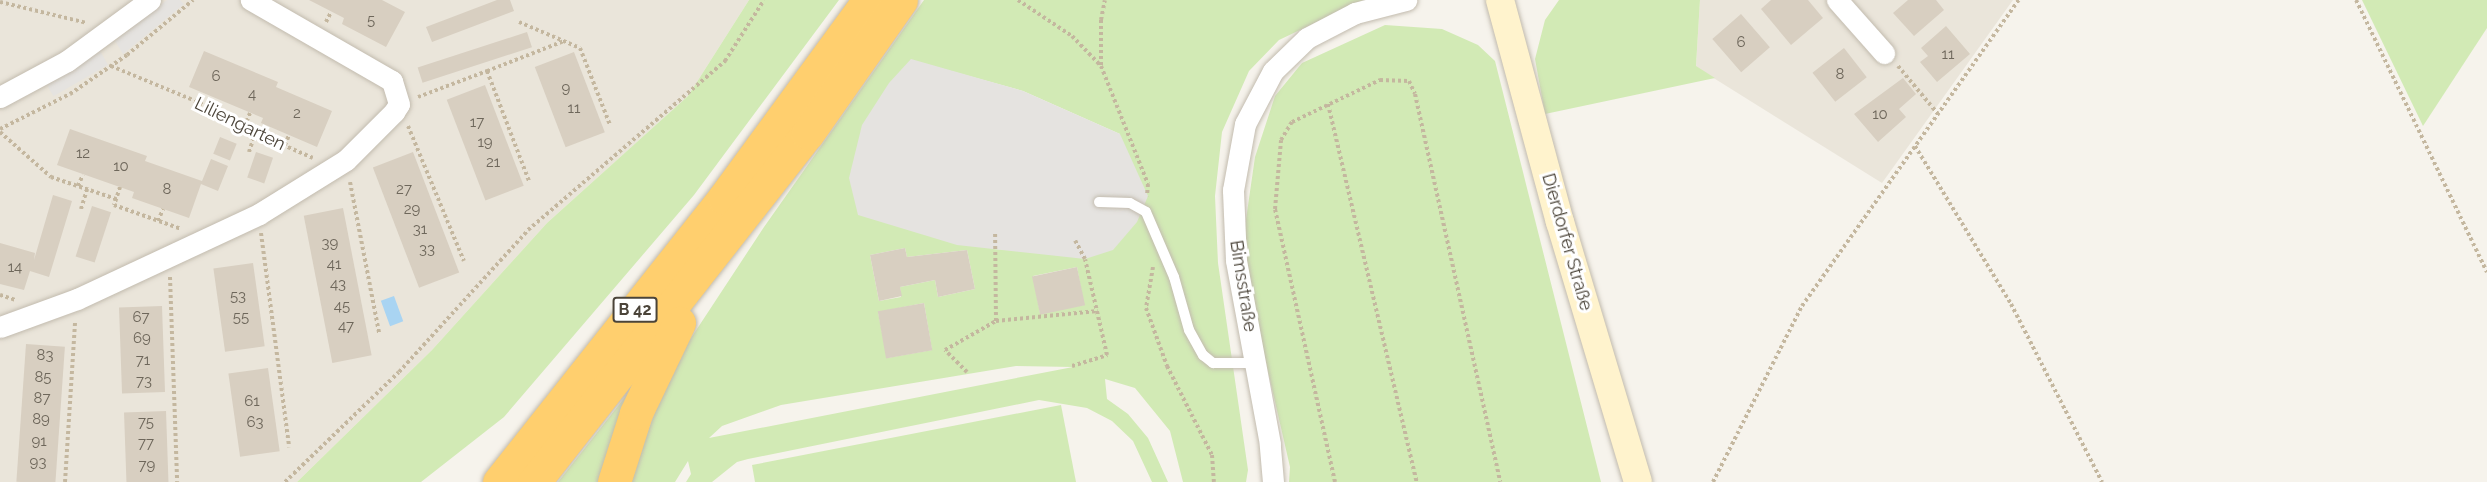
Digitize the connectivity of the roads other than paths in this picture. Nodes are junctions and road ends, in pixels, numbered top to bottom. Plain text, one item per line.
1 (150, 0) edge
2 (251, 0) edge
3 (869, 0) edge
4 (901, 0) edge
5 (1406, 0) edge
6 (1500, 0) edge
7 (1837, 0) edge
8 (1884, 53) road end
9 (0, 97) edge
10 (1100, 202) dead end
11 (733, 231) junction
12 (0, 327) edge
13 (1256, 363) junction
14 (499, 482) edge
15 (534, 482) edge
16 (614, 482) edge
17 (1273, 482) edge
18 (1638, 482) edge

1 - 9 street
2 - 12 street
3 - 14 highway, B 42
4 - 11 highway, B 42
5 - 13 street, Bimsstraße
6 - 18 main road, Dierdorfer Straße
7 - 8 street
10 - 13 lane
11 - 15 highway, B 42
11 - 16 highway
13 - 17 street, Bimsstraße

